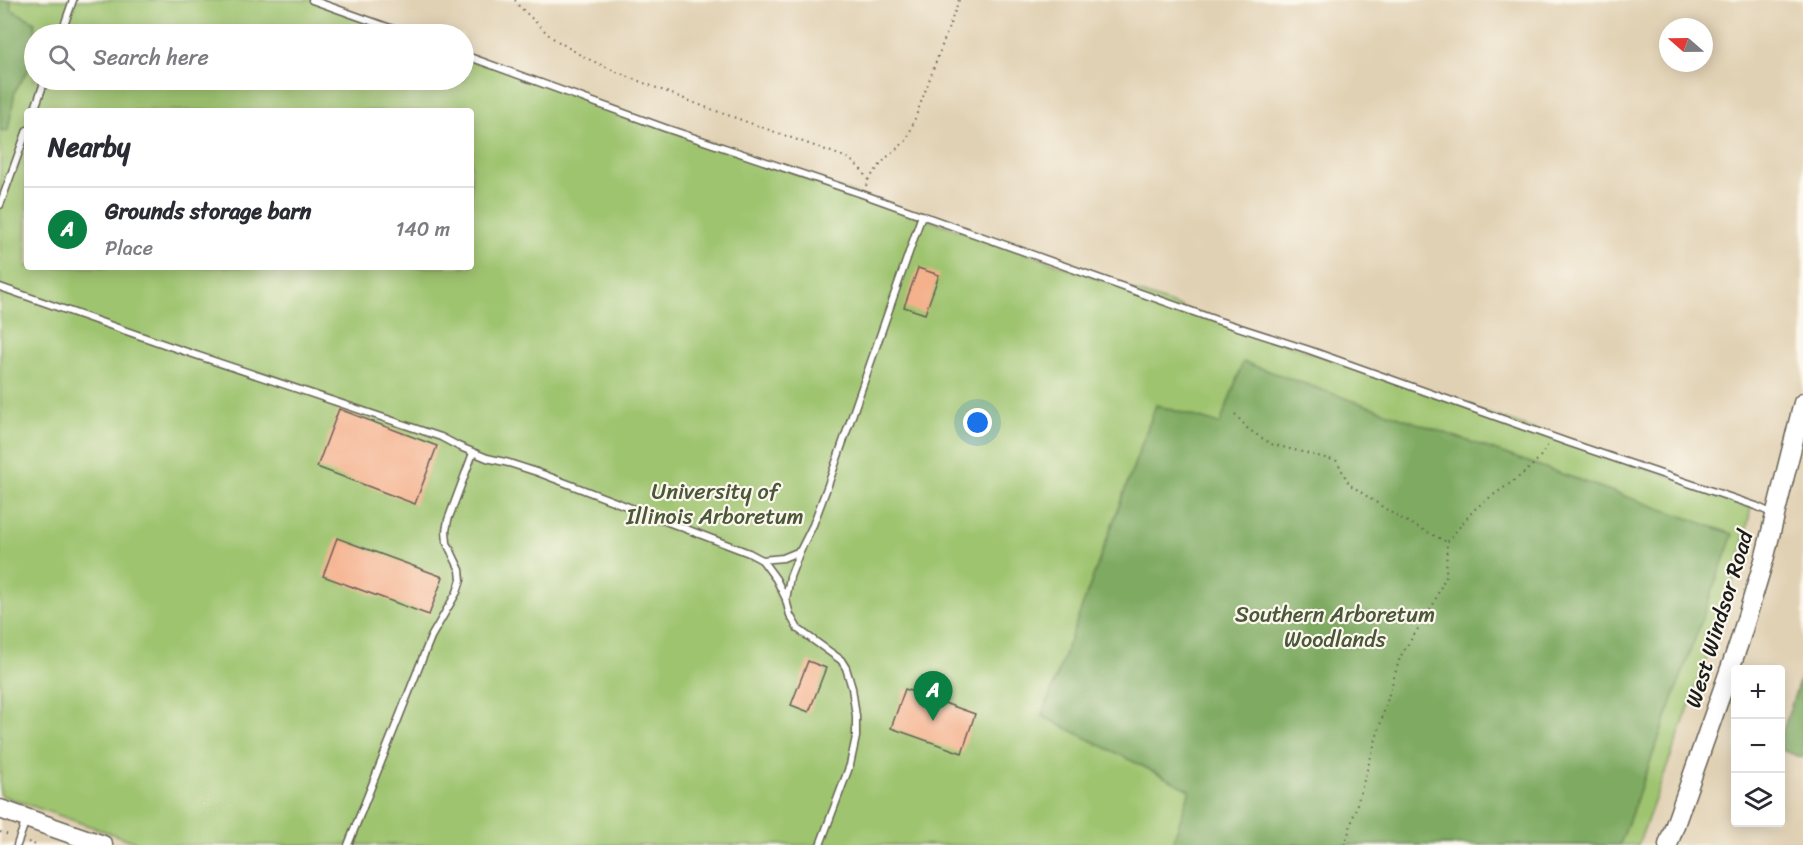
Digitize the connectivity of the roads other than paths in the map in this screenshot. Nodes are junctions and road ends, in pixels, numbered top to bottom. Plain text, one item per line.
1 (73, 0) edge
2 (312, 0) edge
3 (64, 24) edge
4 (379, 24) edge
5 (474, 59) edge
6 (41, 90) edge
7 (35, 108) edge
8 (24, 138) edge
9 (0, 205) edge
10 (922, 215) junction
11 (0, 287) edge
12 (1803, 403) edge
13 (473, 453) junction
14 (1776, 516) junction
15 (800, 551) junction
16 (762, 560) junction
17 (786, 600) junction
18 (0, 809) edge
19 (27, 818) junction
20 (17, 845) edge
21 (103, 845) edge
22 (348, 845) edge
23 (820, 845) edge
24 (1668, 845) edge

1 - 3 lane
2 - 4 lane
5 - 10 lane
6 - 7 lane
8 - 9 lane
10 - 14 lane
10 - 15 lane
11 - 13 lane
12 - 14 main road, West Windsor Road
13 - 16 lane
13 - 22 lane
14 - 24 main road, West Windsor Road
15 - 16 lane
15 - 17 lane
16 - 17 lane
17 - 23 lane
18 - 19 main road
19 - 20 lane
19 - 21 main road

